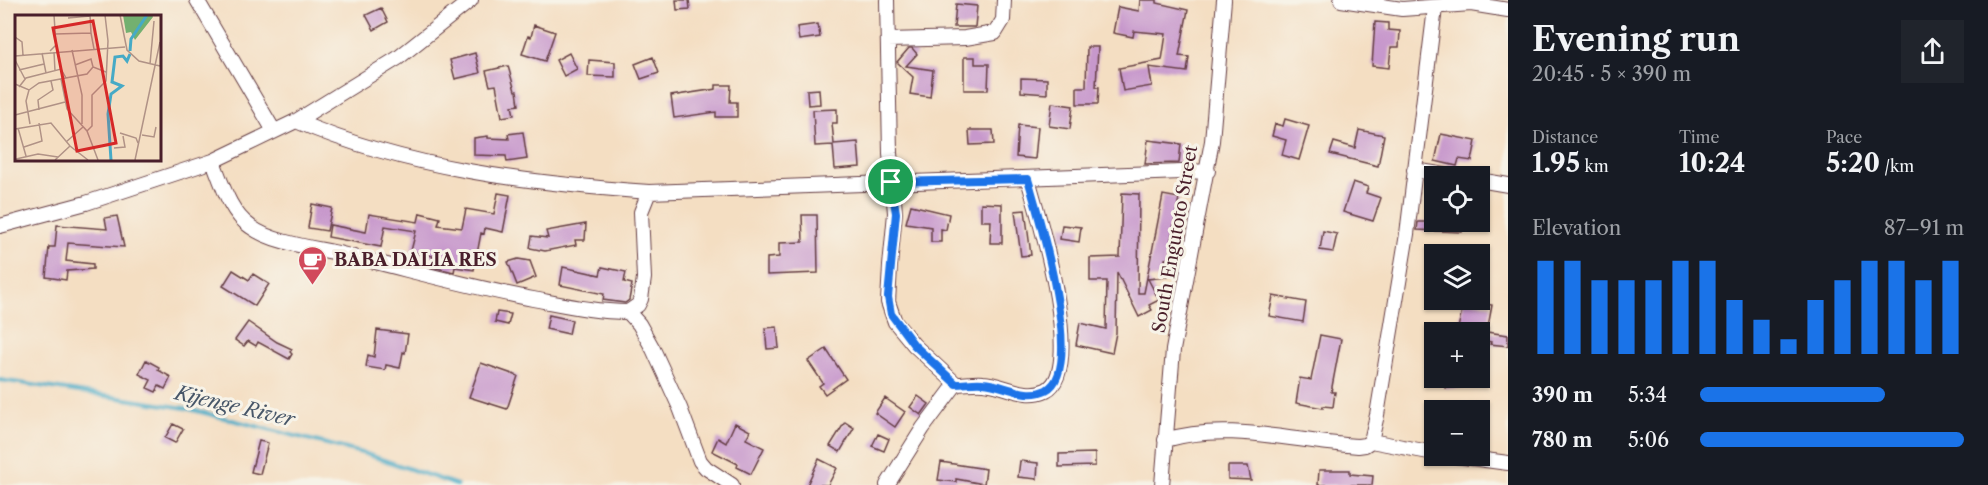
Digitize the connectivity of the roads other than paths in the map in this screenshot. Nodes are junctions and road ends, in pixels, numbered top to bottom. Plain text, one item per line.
1 (197, 0) edge
2 (471, 0) edge
3 (887, 0) edge
4 (1004, 0) edge
5 (1224, 0) edge
6 (1341, 0) edge
7 (1435, 8) junction
8 (1508, 10) edge
9 (888, 40) junction
10 (297, 121) junction
11 (274, 131) junction
12 (213, 161) junction
13 (1414, 170) junction
14 (1208, 171) junction
15 (1424, 172) edge
16 (1028, 179) junction
17 (891, 182) junction
18 (1490, 182) edge
19 (1508, 184) edge
20 (649, 192) junction
21 (0, 226) edge
22 (628, 312) junction
23 (956, 384) junction
24 (1165, 440) junction
25 (1371, 441) junction
26 (1424, 451) edge
27 (1490, 461) edge
28 (1508, 463) edge
29 (732, 485) edge
30 (887, 485) edge
31 (1162, 485) edge

1 - 11 street
2 - 10 street
3 - 9 street
4 - 9 street
5 - 14 street, South Engutoto Street
6 - 7 street
7 - 8 street
7 - 13 street
9 - 17 street
10 - 11 street
10 - 20 street
11 - 12 street
12 - 21 street
12 - 22 street
13 - 15 street
13 - 25 street
14 - 16 street
14 - 24 street, South Engutoto Street
16 - 17 street
16 - 23 street
17 - 20 street
17 - 23 street
18 - 19 street
20 - 22 street
22 - 29 street
23 - 30 street
24 - 25 street
24 - 31 street, South Engutoto Street
25 - 26 street
27 - 28 street

